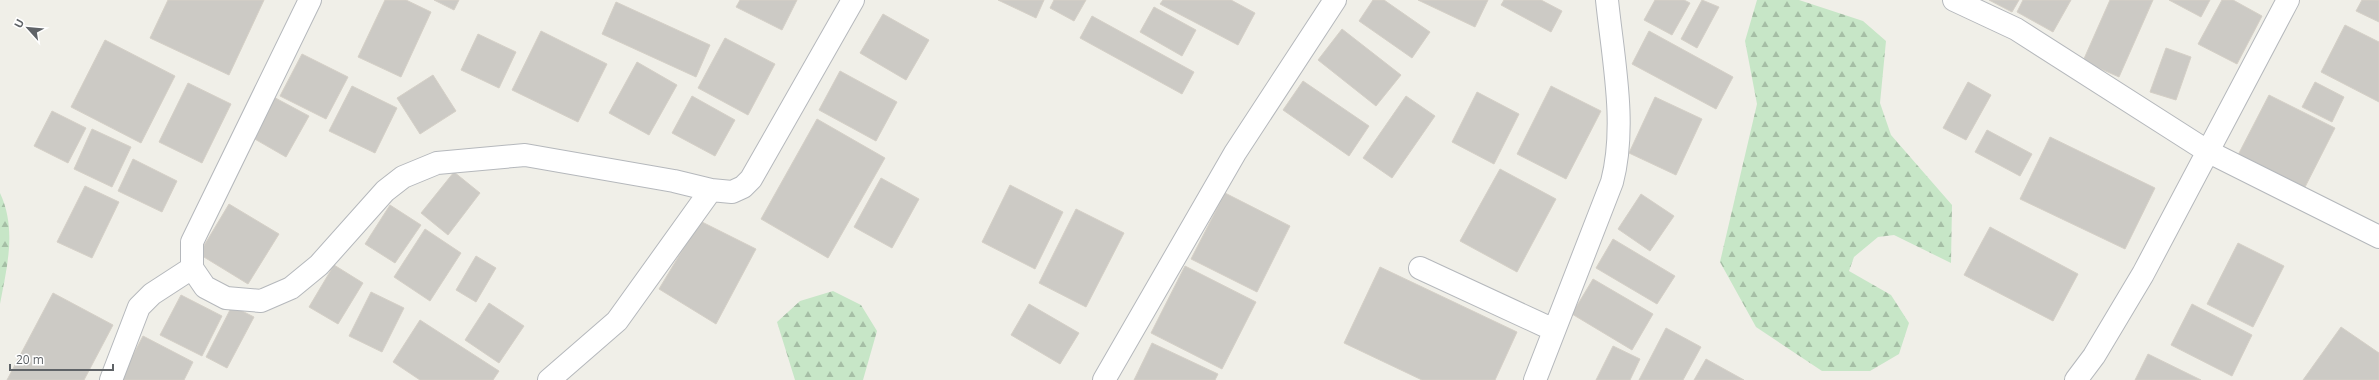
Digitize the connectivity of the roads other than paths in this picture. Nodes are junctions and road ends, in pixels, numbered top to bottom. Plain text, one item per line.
1 (310, 0) edge
2 (853, 0) edge
3 (1335, 0) edge
4 (1607, 0) edge
5 (1954, 0) edge
6 (2288, 0) edge
7 (2208, 151) junction
8 (711, 190) junction
9 (2379, 237) edge
10 (192, 268) junction
11 (1420, 268) dead end
12 (1554, 330) junction
13 (111, 380) edge
14 (549, 380) edge
15 (1104, 380) edge
16 (1535, 380) edge
17 (2076, 380) edge

1 - 10 street
2 - 8 street
3 - 15 street
4 - 12 street
5 - 7 street
6 - 7 street
7 - 9 street
7 - 17 street
8 - 10 street
8 - 14 street
10 - 13 street
11 - 12 street
12 - 16 street

